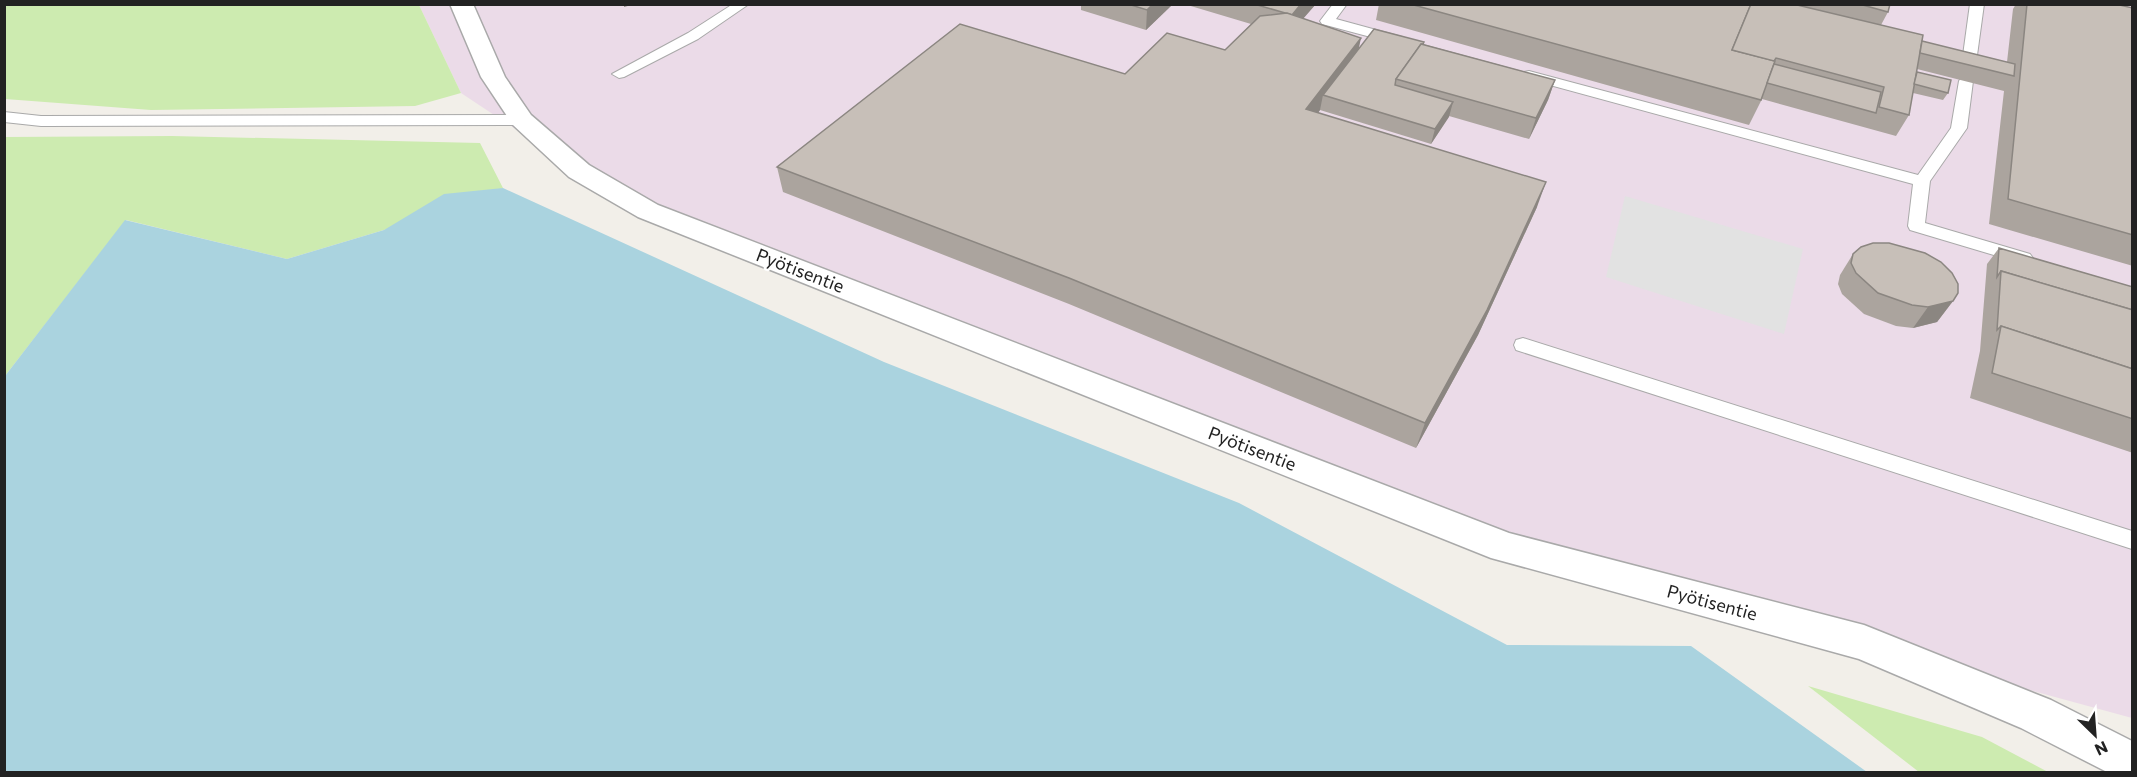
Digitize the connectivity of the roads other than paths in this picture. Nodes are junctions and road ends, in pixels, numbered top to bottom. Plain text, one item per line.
1 (461, 4) edge
2 (743, 4) edge
3 (1341, 4) edge
4 (1977, 4) edge
5 (1407, 42) edge
6 (1510, 70) edge
7 (619, 74) dead end
8 (4, 117) edge
9 (522, 120) junction
10 (1922, 181) junction
11 (2041, 264) edge
12 (1523, 345) dead end
13 (2133, 540) edge
14 (2133, 763) edge

1 - 9 street, Pyötisentie
2 - 7 lane
3 - 5 lane
4 - 10 lane
6 - 10 lane
8 - 9 lane
9 - 14 street, Pyötisentie
10 - 11 lane
12 - 13 lane

